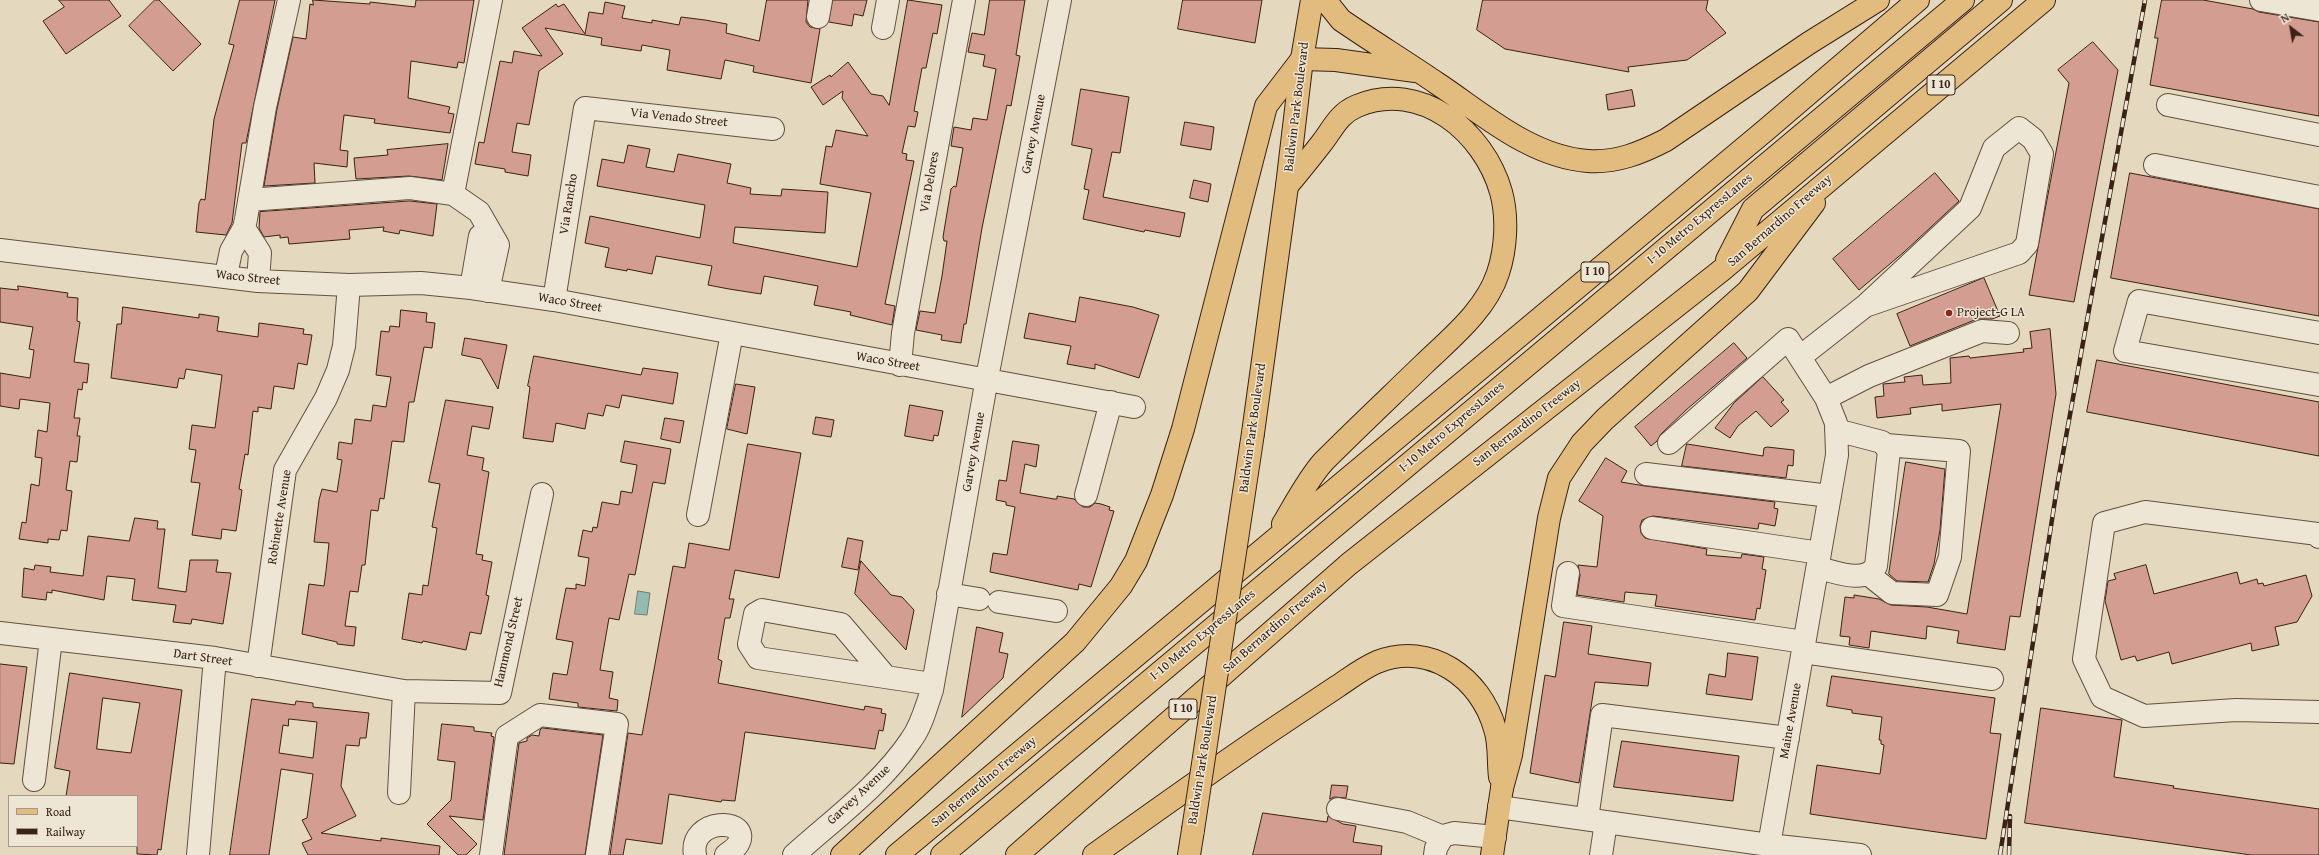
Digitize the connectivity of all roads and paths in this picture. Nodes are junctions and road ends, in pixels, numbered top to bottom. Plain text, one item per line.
1 (289, 0) edge
2 (491, 0) edge
3 (888, 0) edge
4 (964, 0) edge
5 (1060, 0) edge
6 (1312, 0) edge
7 (1325, 0) edge
8 (1878, 0) edge
9 (1918, 0) edge
10 (1963, 0) edge
11 (2000, 0) edge
12 (2044, 0) edge
13 (2261, 0) edge
14 (2319, 10) edge
15 (883, 28) dead end
16 (1302, 59) junction
17 (1415, 71) junction
18 (2168, 106) dead end
19 (585, 108) joint
20 (773, 129) dead end
21 (2319, 134) edge
22 (2155, 165) dead end
23 (1838, 171) junction
24 (1287, 186) junction
25 (454, 194) junction
26 (2319, 197) edge
27 (249, 200) junction
28 (244, 228) junction
29 (0, 250) edge
30 (1722, 270) junction
31 (226, 275) junction
32 (258, 281) junction
33 (349, 285) junction
34 (479, 289) junction
35 (554, 300) junction
36 (1865, 306) junction
37 (732, 333) junction
38 (2008, 333) dead end
39 (2319, 334) edge
40 (1800, 357) junction
41 (900, 365) junction
42 (987, 378) junction
43 (2319, 385) edge
44 (1826, 398) junction
45 (1111, 402) junction
46 (1134, 407) dead end
47 (1836, 430) junction
48 (1669, 443) dead end
49 (1886, 445) junction
50 (1646, 474) dead end
51 (542, 494) dead end
52 (1086, 495) dead end
53 (1830, 496) junction
54 (698, 515) dead end
55 (1652, 528) dead end
56 (2319, 537) edge
57 (1271, 542) junction
58 (1819, 560) junction
59 (1568, 573) dead end
60 (1868, 574) junction
61 (948, 594) junction
62 (1056, 611) dead end
63 (0, 633) edge
64 (51, 639) junction
65 (1804, 647) junction
66 (215, 658) junction
67 (258, 666) junction
68 (886, 677) junction
69 (1992, 679) dead end
70 (932, 684) junction
71 (404, 691) junction
72 (2319, 712) edge
73 (1788, 738) junction
74 (34, 780) dead end
75 (399, 793) dead end
76 (1501, 798) junction
77 (1338, 809) dead end
78 (1596, 821) junction
79 (1769, 845) junction
80 (1439, 846) edge
81 (1493, 846) edge
82 (198, 855) edge
83 (491, 855) edge
84 (597, 855) edge
85 (695, 855) edge
86 (726, 855) edge
87 (794, 855) edge
88 (842, 855) edge
89 (897, 855) edge
90 (942, 855) edge
91 (1017, 855) edge
92 (1094, 855) edge
93 (1189, 855) edge
94 (1601, 855) edge
95 (1860, 855) edge

1 - 27 street
2 - 25 street
3 - 15 street
4 - 41 street, Via Delores
5 - 42 street, Garvey Avenue
6 - 16 main road, Baldwin Park Boulevard
7 - 17 main road
8 - 17 main road
9 - 57 main road, San Bernardino Freeway / I 10
10 - 90 main road, I-10 Metro ExpressLanes
11 - 30 main road, I-10 Metro ExpressLanes
12 - 23 main road, San Bernardino Freeway / I 10
13 - 14 street
16 - 17 main road
16 - 24 main road, Baldwin Park Boulevard
16 - 88 main road
18 - 21 street
19 - 20 street, Via Venado Street
19 - 35 street, Via Rancho
22 - 26 street
23 - 30 main road, San Bernardino Freeway / I 10
23 - 76 main road
24 - 57 main road
24 - 93 main road, Baldwin Park Boulevard, bridge
25 - 27 street
25 - 34 street
27 - 28 street
28 - 31 street
28 - 32 street
29 - 31 street, Waco Street
30 - 91 main road, San Bernardino Freeway / I 10
31 - 32 street, Waco Street
32 - 33 street, Waco Street
33 - 34 street, Waco Street
33 - 67 street, Robinette Avenue
34 - 35 street, Waco Street
35 - 37 street, Waco Street
36 - 36 street
36 - 40 street
37 - 41 street, Waco Street
37 - 54 street
38 - 44 street
39 - 43 street
40 - 44 street, Maine Avenue
40 - 48 street, Maine Avenue
41 - 42 street, Waco Street
42 - 45 street, Waco Street
42 - 61 street, Garvey Avenue
44 - 47 street, Maine Avenue
45 - 46 street, Waco Street
45 - 52 street
47 - 49 street
47 - 53 street, Maine Avenue
49 - 60 street
49 - 60 street
50 - 53 street
51 - 71 street, Hammond Street
53 - 58 street, Maine Avenue
55 - 58 street
56 - 72 street
57 - 89 main road, San Bernardino Freeway / I 10
58 - 60 street
58 - 65 street, Maine Avenue
59 - 65 street
61 - 62 street
61 - 70 street, Garvey Avenue
63 - 64 street, Dart Street
64 - 66 street, Dart Street
64 - 74 street
65 - 69 street
65 - 73 street, Maine Avenue
66 - 67 street, Dart Street
66 - 82 street
67 - 71 street, Dart Street
68 - 68 street
68 - 70 street
70 - 87 street, Garvey Avenue
71 - 75 street
73 - 78 street
73 - 79 street, Maine Avenue
76 - 78 street
76 - 81 main road
76 - 92 main road
77 - 80 street
78 - 79 street
78 - 94 street
79 - 95 street
80 - 81 street
83 - 84 street
85 - 86 street

